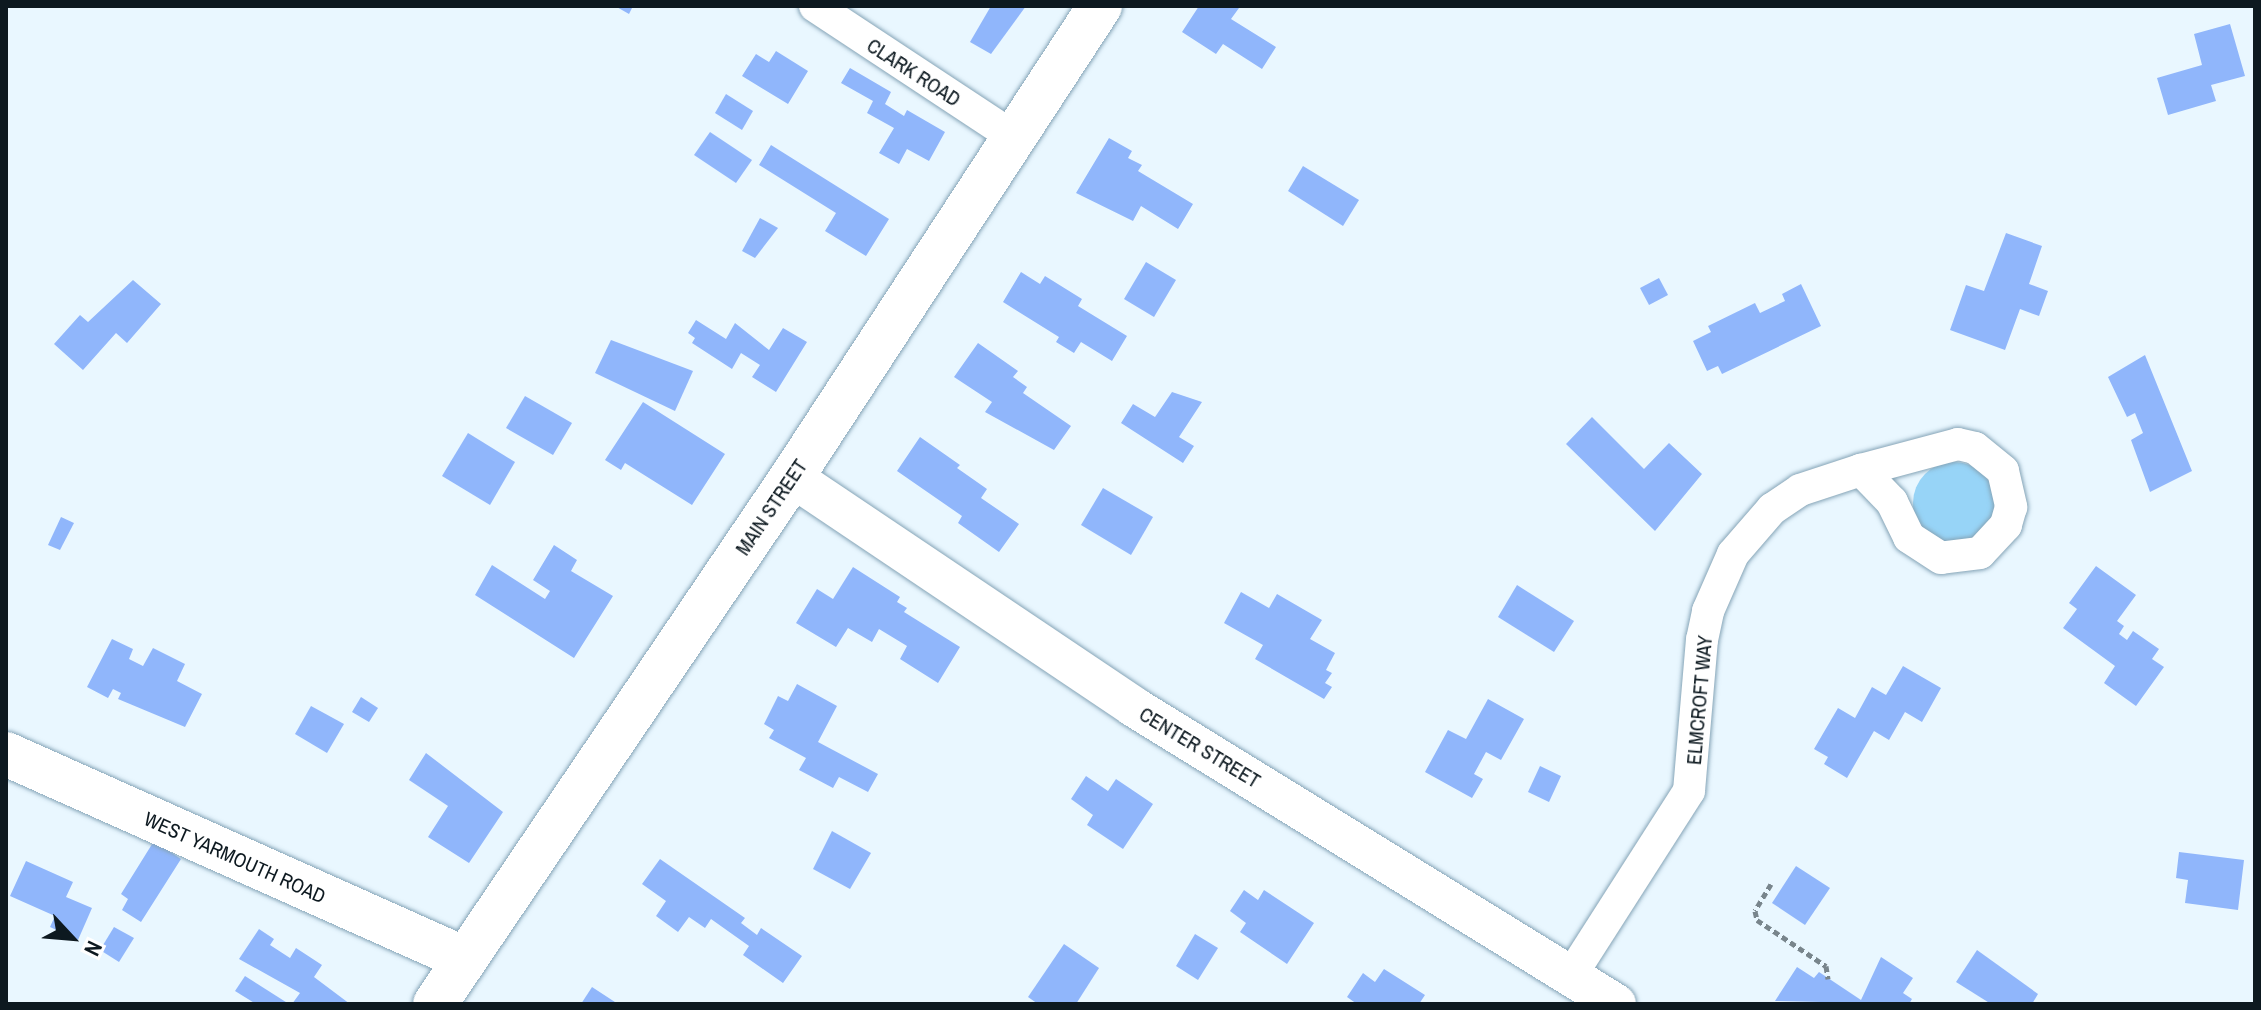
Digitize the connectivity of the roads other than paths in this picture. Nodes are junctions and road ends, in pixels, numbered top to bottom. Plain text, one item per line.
1 (815, 6) edge
2 (1100, 6) edge
3 (1014, 137) junction
4 (1861, 470) junction
5 (792, 477) junction
6 (6, 754) edge
7 (465, 959) junction
8 (1572, 974) junction
9 (435, 1004) edge
10 (1616, 1004) edge

1 - 3 street, CLARK ROAD
2 - 3 main road, MAIN STREET
3 - 5 main road, MAIN STREET
4 - 4 street, ELMCROFT WAY
4 - 8 street, ELMCROFT WAY
5 - 7 main road, MAIN STREET
5 - 8 street, CENTER STREET
6 - 7 main road, WEST YARMOUTH ROAD
7 - 9 main road, MAIN STREET
8 - 10 street, CENTER STREET

